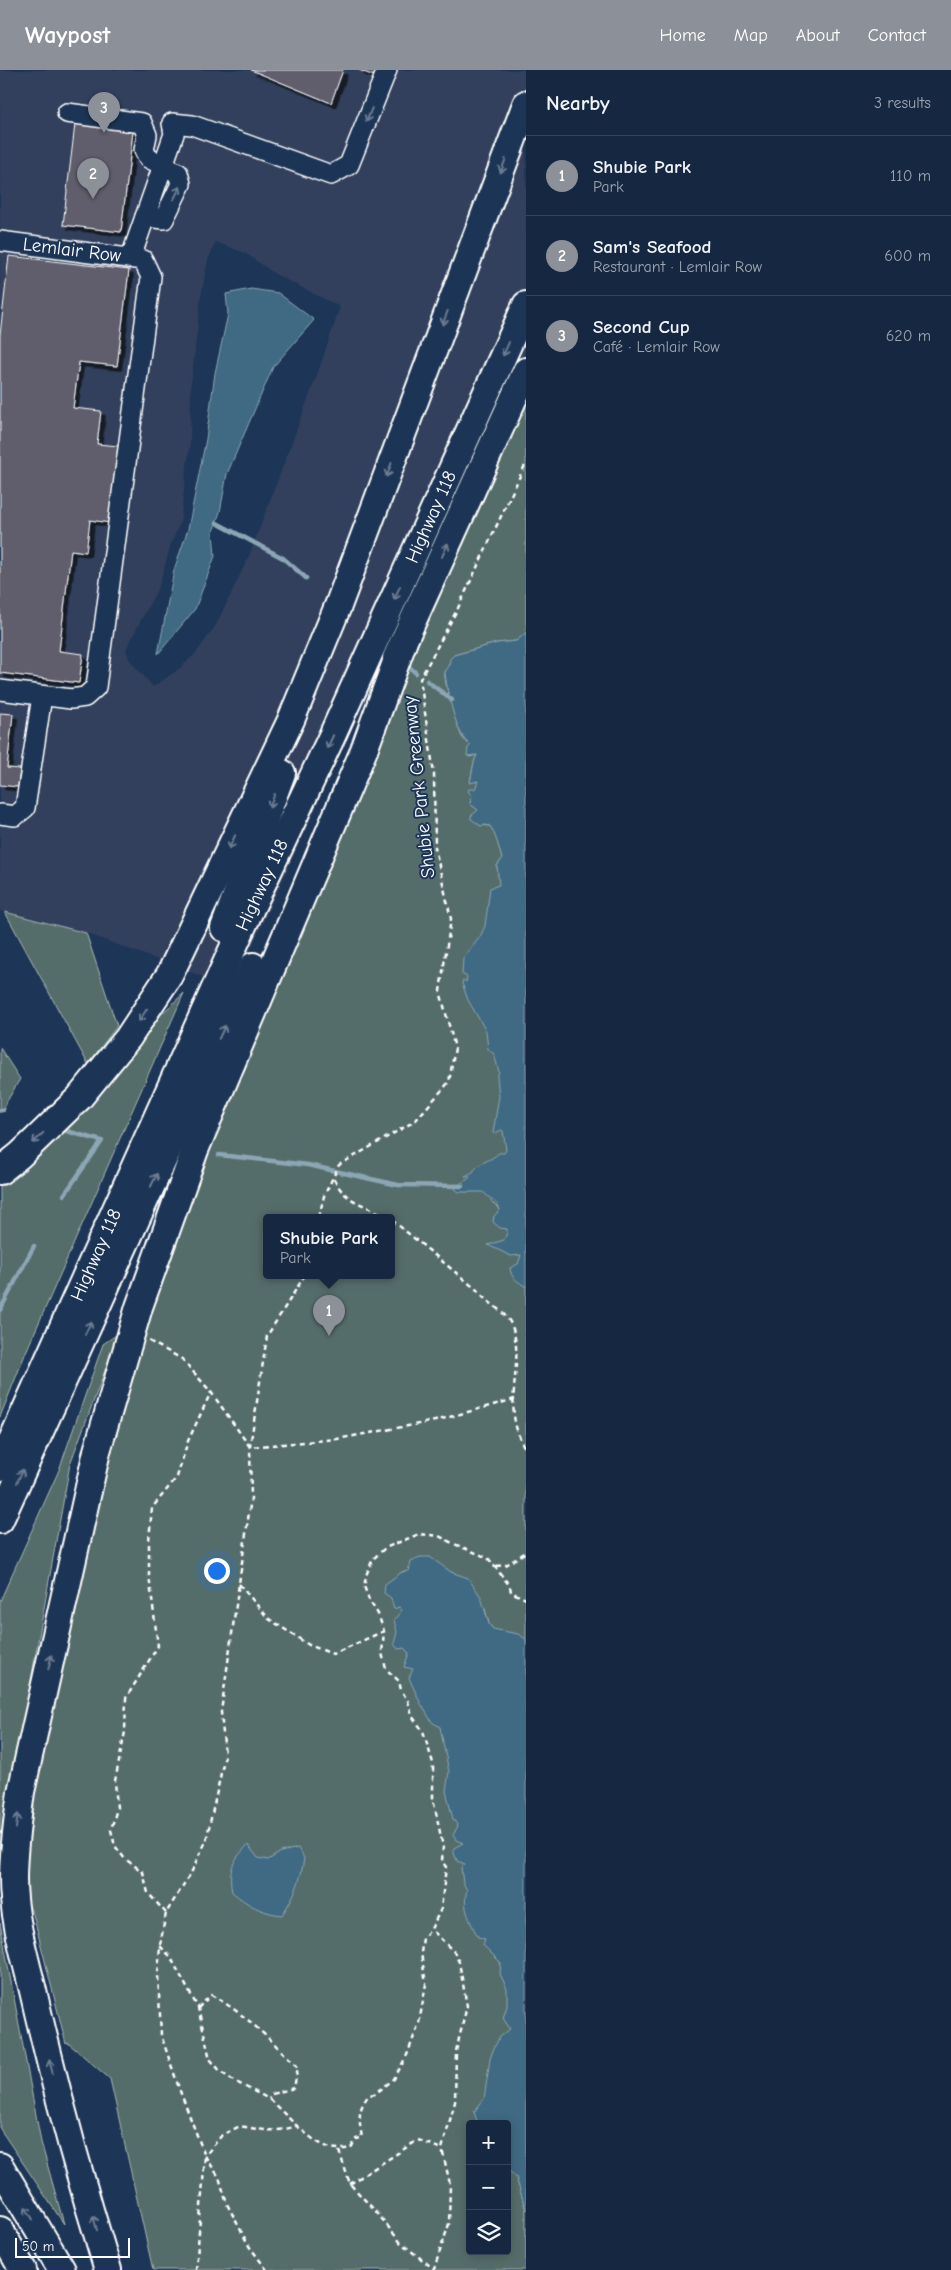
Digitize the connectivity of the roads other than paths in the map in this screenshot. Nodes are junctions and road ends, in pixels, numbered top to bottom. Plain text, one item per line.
1 (387, 70) edge
2 (526, 104) edge
3 (67, 113) dead end
4 (163, 165) junction
5 (0, 241) edge
6 (137, 258) junction
7 (526, 305) edge
8 (526, 371) edge
9 (338, 606) junction
10 (403, 642) junction
11 (0, 690) edge
12 (42, 696) junction
13 (0, 814) edge
14 (0, 1171) edge
15 (0, 1467) edge
16 (0, 1520) edge
17 (0, 2166) edge
18 (0, 2230) edge
19 (23, 2270) edge
20 (62, 2270) edge
21 (108, 2270) edge

1 -> 4 street
2 -> 9 highway
3 - 4 street
4 - 6 street
5 - 6 street, Lemlair Row
6 - 12 street
7 -> 15 highway, Highway 118
10 -> 8 highway, Highway 118
9 -> 14 highway
9 -> 15 highway
16 -> 10 highway, Highway 118
21 -> 10 highway
11 - 12 street
12 - 13 street
20 -> 17 highway
18 - 19 highway

